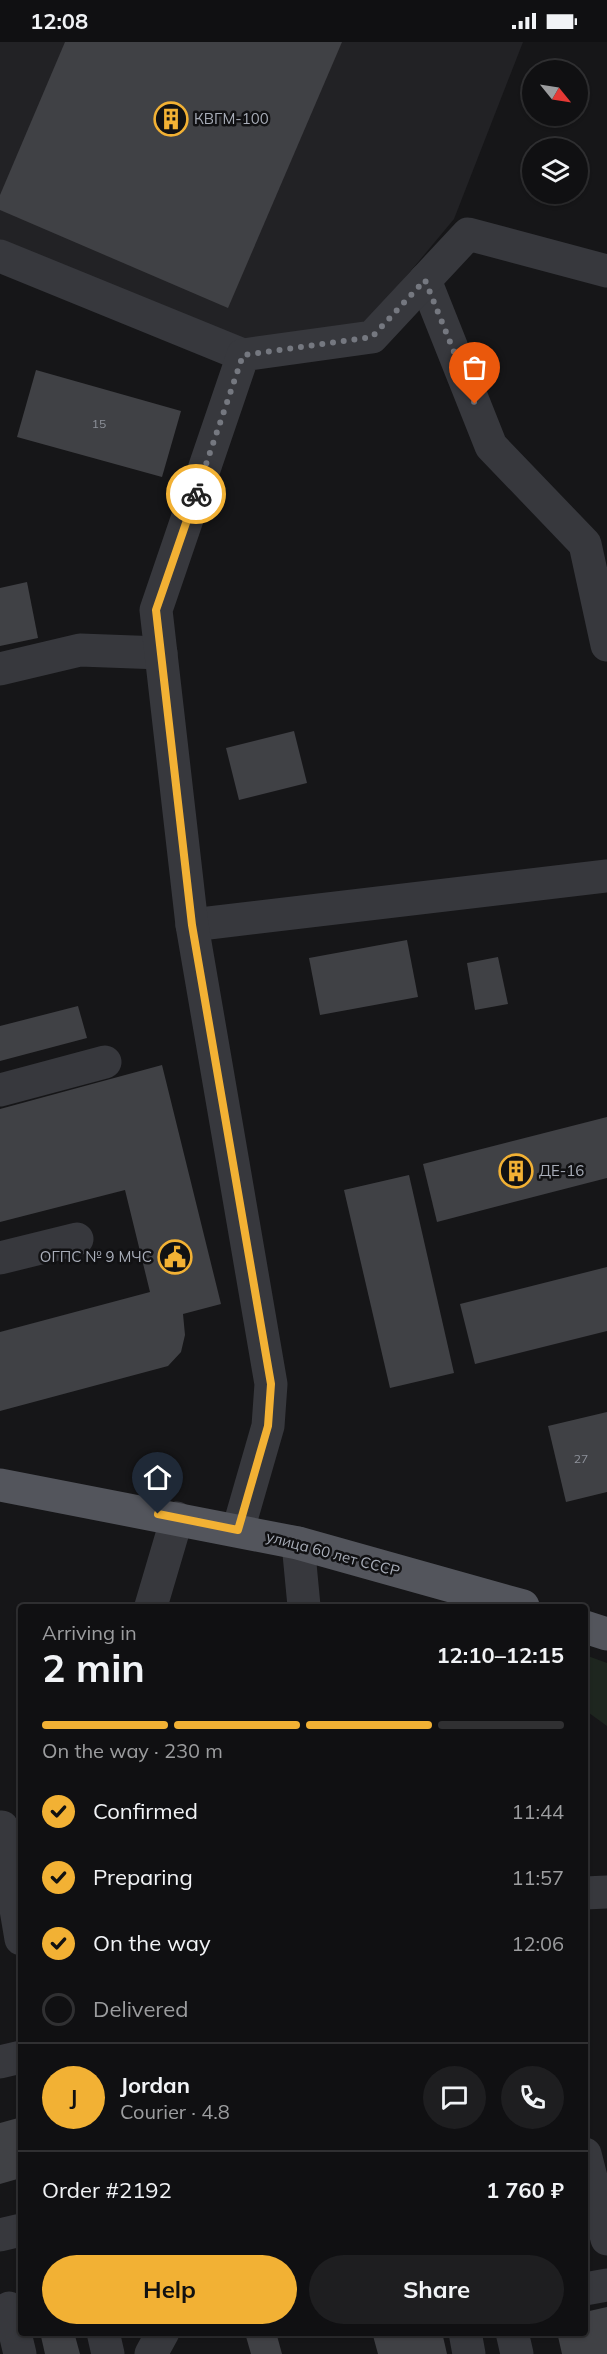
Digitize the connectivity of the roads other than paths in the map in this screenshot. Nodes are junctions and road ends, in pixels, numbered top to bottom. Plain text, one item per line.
1 (0, 256) edge
2 (607, 271) edge
3 (425, 280) junction
4 (243, 355) junction
5 (607, 645) edge
6 (161, 653) junction
7 (0, 669) edge
8 (607, 876) edge
9 (192, 925) junction
10 (105, 1062) dead end
11 (0, 1090) edge
12 (77, 1239) dead end
13 (0, 1258) edge
14 (0, 1485) edge
15 (177, 1518) junction
16 (238, 1530) junction
17 (297, 1543) junction
18 (153, 1604) edge
19 (304, 1604) edge
20 (516, 1604) edge
21 (588, 1628) edge
22 (607, 1634) edge
23 (2, 1827) dead end
24 (607, 1892) edge
25 (588, 1893) edge
26 (18, 1921) edge
27 (18, 2058) edge
28 (0, 2062) edge
29 (588, 2166) edge
30 (18, 2231) edge
31 (0, 2235) edge
32 (607, 2239) edge
33 (607, 2285) edge
34 (588, 2288) edge
35 (9, 2308) dead end
36 (104, 2336) edge
37 (161, 2336) edge
38 (466, 2336) edge
39 (513, 2336) edge
40 (20, 2354) edge
41 (108, 2354) edge
42 (151, 2354) edge
43 (469, 2354) edge
44 (517, 2354) edge

1 - 4 lane
2 - 3 lane
3 - 4 lane
3 - 5 lane
4 - 6 lane
6 - 7 lane
6 - 9 lane
8 - 9 lane
9 - 16 lane
10 - 11 lane
12 - 13 lane
14 - 15 main road, улица 60 лет СССР
15 - 16 main road, улица 60 лет СССР
15 - 18 lane
16 - 17 main road, улица 60 лет СССР
17 - 19 lane
17 - 20 main road, улица 60 лет СССР
21 - 22 main road
23 - 26 lane
24 - 25 lane
27 - 28 lane
29 - 32 lane
30 - 31 lane
33 - 34 lane
35 - 40 lane
36 - 41 lane
37 - 42 lane
38 - 43 lane
39 - 44 lane

